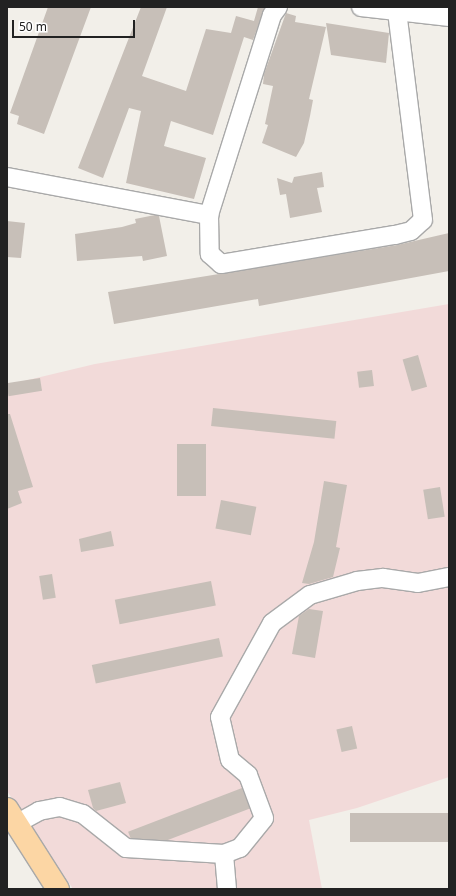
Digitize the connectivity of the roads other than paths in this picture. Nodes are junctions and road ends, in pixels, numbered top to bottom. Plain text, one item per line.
1 (278, 7) edge
2 (361, 7) edge
3 (397, 11) junction
4 (449, 17) edge
5 (7, 177) edge
6 (209, 215) junction
7 (449, 577) edge
8 (11, 816) edge
9 (224, 854) junction
10 (58, 889) edge
11 (227, 889) edge

1 - 6 street
2 - 3 street
3 - 4 street
3 - 6 street
5 - 6 street
7 - 9 street
8 - 9 street
8 - 10 main road
9 - 11 street

